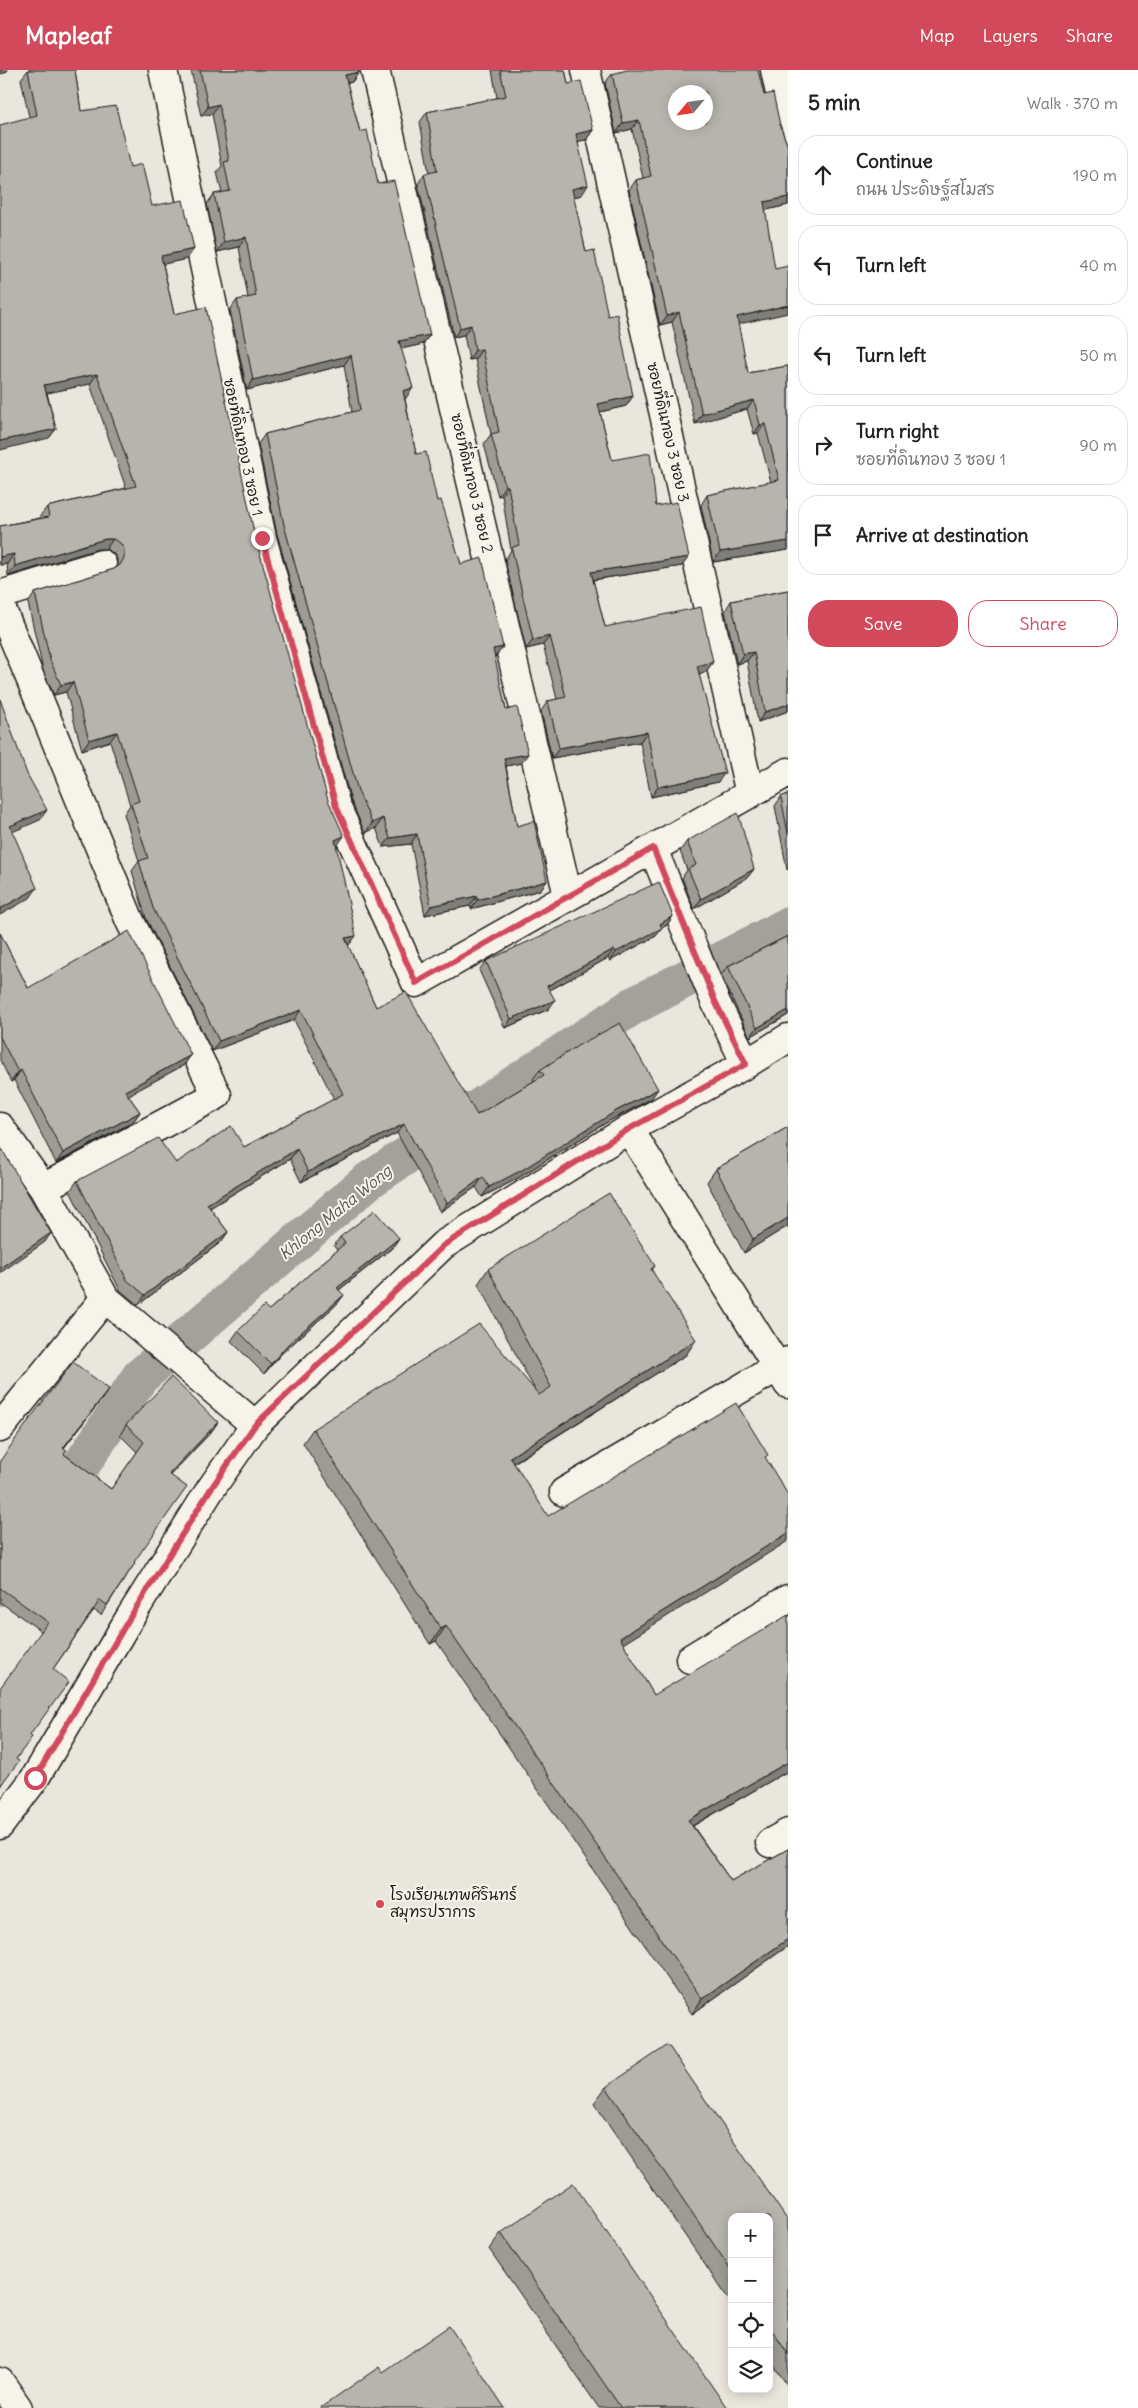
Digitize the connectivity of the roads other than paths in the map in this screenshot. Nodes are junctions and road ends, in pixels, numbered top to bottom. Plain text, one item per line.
1 (163, 70) edge
2 (375, 70) edge
3 (586, 70) edge
4 (775, 70) edge
5 (788, 131) edge
6 (102, 564) dead end
7 (0, 595) edge
8 (0, 605) edge
9 (788, 772) edge
10 (750, 794) junction
11 (653, 848) junction
12 (568, 896) junction
13 (788, 1038) edge
14 (746, 1064) junction
15 (0, 1127) edge
16 (629, 1129) junction
17 (43, 1188) junction
18 (110, 1302) junction
19 (785, 1371) edge
20 (255, 1425) junction
21 (0, 1428) edge
22 (564, 1492) dead end
23 (788, 1599) edge
24 (690, 1659) dead end
25 (0, 1825) edge
26 (0, 2382) edge
27 (18, 2408) edge

1 - 12 street, ซอยที่ดินทอง 3 ซอย 1
2 - 12 street, ซอยที่ดินทอง 3 ซอย 2
3 - 10 street, ซอยที่ดินทอง 3 ซอย 3
4 - 5 street
6 - 7 street
8 - 17 street
9 - 10 street
10 - 11 street
11 - 12 street
11 - 14 street
13 - 14 street
14 - 16 street
15 - 17 street
16 - 19 street
16 - 20 street
17 - 18 street
18 - 20 street
18 - 21 street
19 - 22 street
20 - 25 street
23 - 24 street
26 - 27 street

